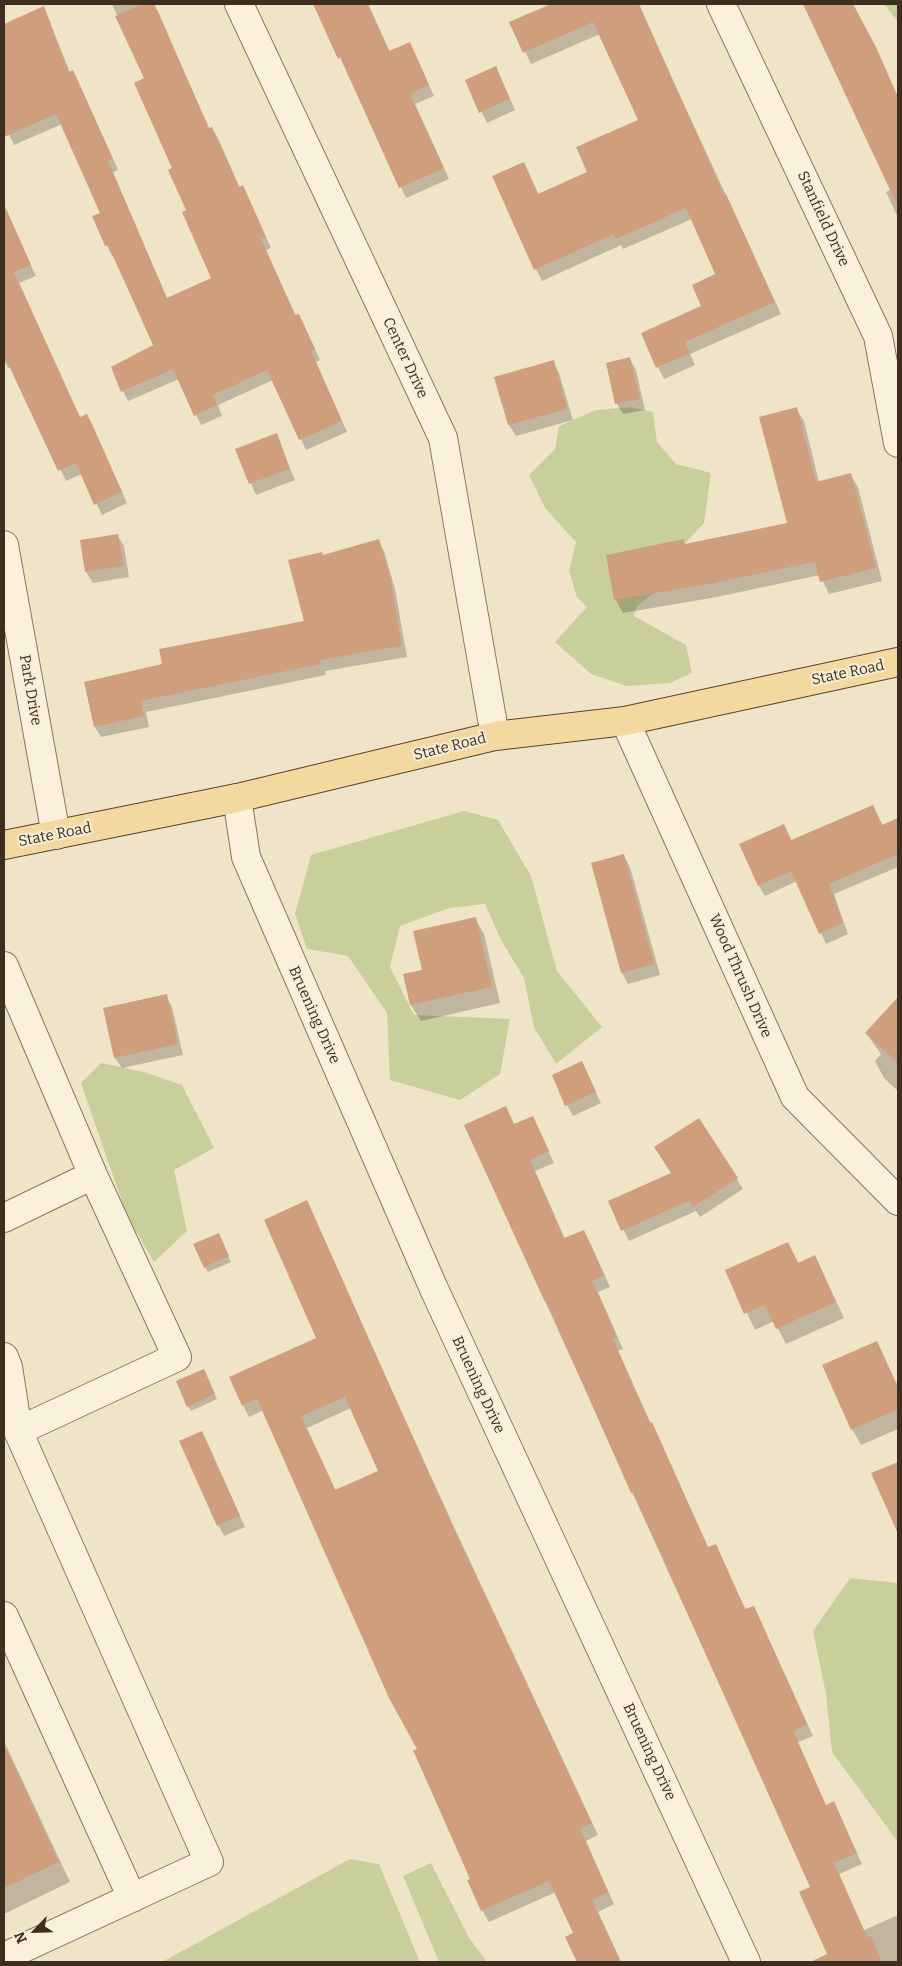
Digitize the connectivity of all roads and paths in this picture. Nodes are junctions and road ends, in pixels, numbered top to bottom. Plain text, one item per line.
1 (239, 4) edge
2 (721, 4) edge
3 (898, 443) edge
4 (4, 545) edge
5 (898, 662) edge
6 (625, 721) junction
7 (495, 736) junction
8 (237, 798) junction
9 (56, 835) junction
10 (4, 845) edge
11 (4, 966) edge
12 (93, 1176) junction
13 (898, 1201) edge
14 (4, 1218) edge
15 (5, 1364) edge
16 (18, 1431) junction
17 (4, 1616) edge
18 (132, 1898) junction
19 (4, 1957) edge
20 (746, 1962) edge

1 - 7 street, Center Drive
2 - 3 street, Stanfield Drive
4 - 9 street, Park Drive
5 - 6 main road, State Road
6 - 7 main road, State Road
6 - 13 street, Wood Thrush Drive
7 - 8 main road, State Road
8 - 9 main road, State Road
8 - 20 street, Bruening Drive
9 - 10 main road, State Road
11 - 12 street
12 - 14 street
12 - 16 street
15 - 16 street
16 - 18 street
17 - 18 street
18 - 19 street

